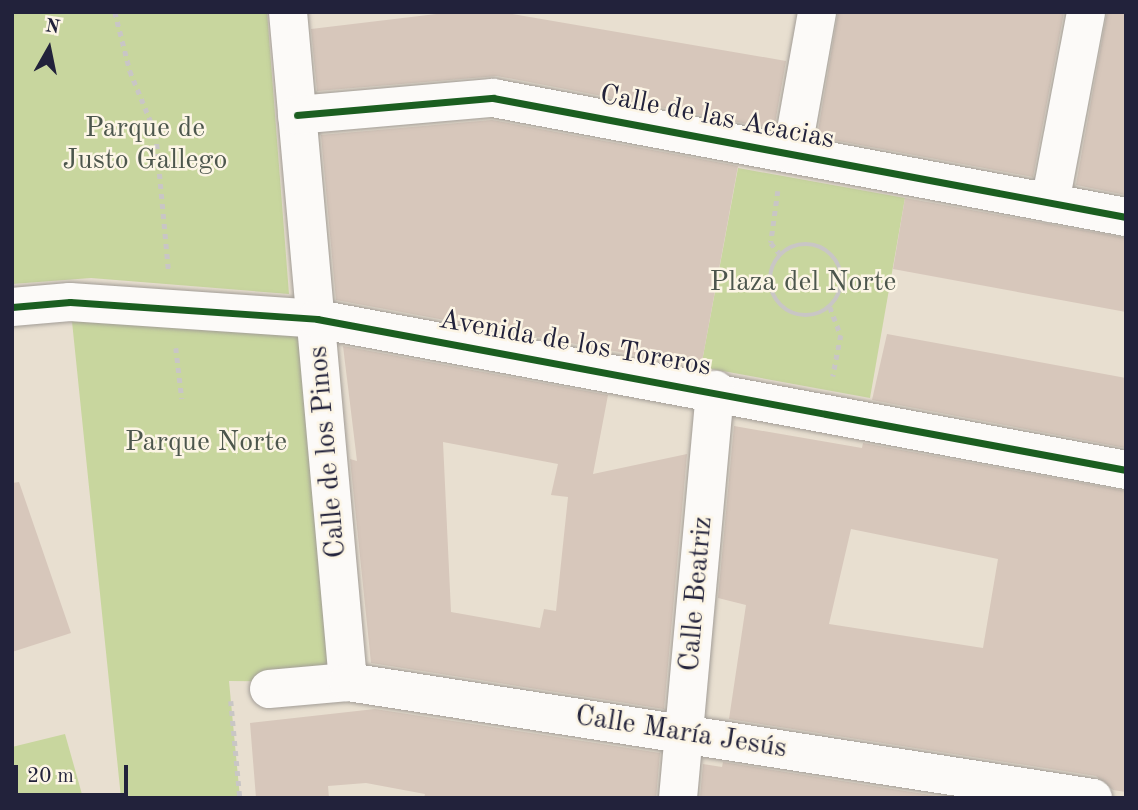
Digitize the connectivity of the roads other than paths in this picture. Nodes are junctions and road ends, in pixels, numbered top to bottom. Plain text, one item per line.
1 (288, 12) edge
2 (817, 12) edge
3 (1086, 12) edge
4 (297, 115) junction
5 (785, 170) junction
6 (1050, 203) junction
7 (1126, 217) edge
8 (12, 307) edge
9 (317, 319) junction
10 (715, 390) junction
11 (1126, 470) edge
12 (348, 682) junction
13 (269, 689) dead end
14 (685, 733) junction
15 (678, 798) edge
16 (1093, 798) edge

1 - 4 street, Calle de los Pinos
2 - 5 street
3 - 6 street
4 - 5 street, Calle de las Acacias
4 - 9 street, Calle de los Pinos
5 - 6 street, Calle de las Acacias
6 - 7 street, Calle de las Acacias
8 - 9 street, Avenida de los Toreros
9 - 10 street, Avenida de los Toreros
9 - 12 street, Calle de los Pinos
10 - 11 street, Avenida de los Toreros
10 - 14 street, Calle Beatriz
12 - 13 street, Calle María Jesús
12 - 14 street, Calle María Jesús
14 - 15 street, Calle Beatriz
14 - 16 street, Calle María Jesús

